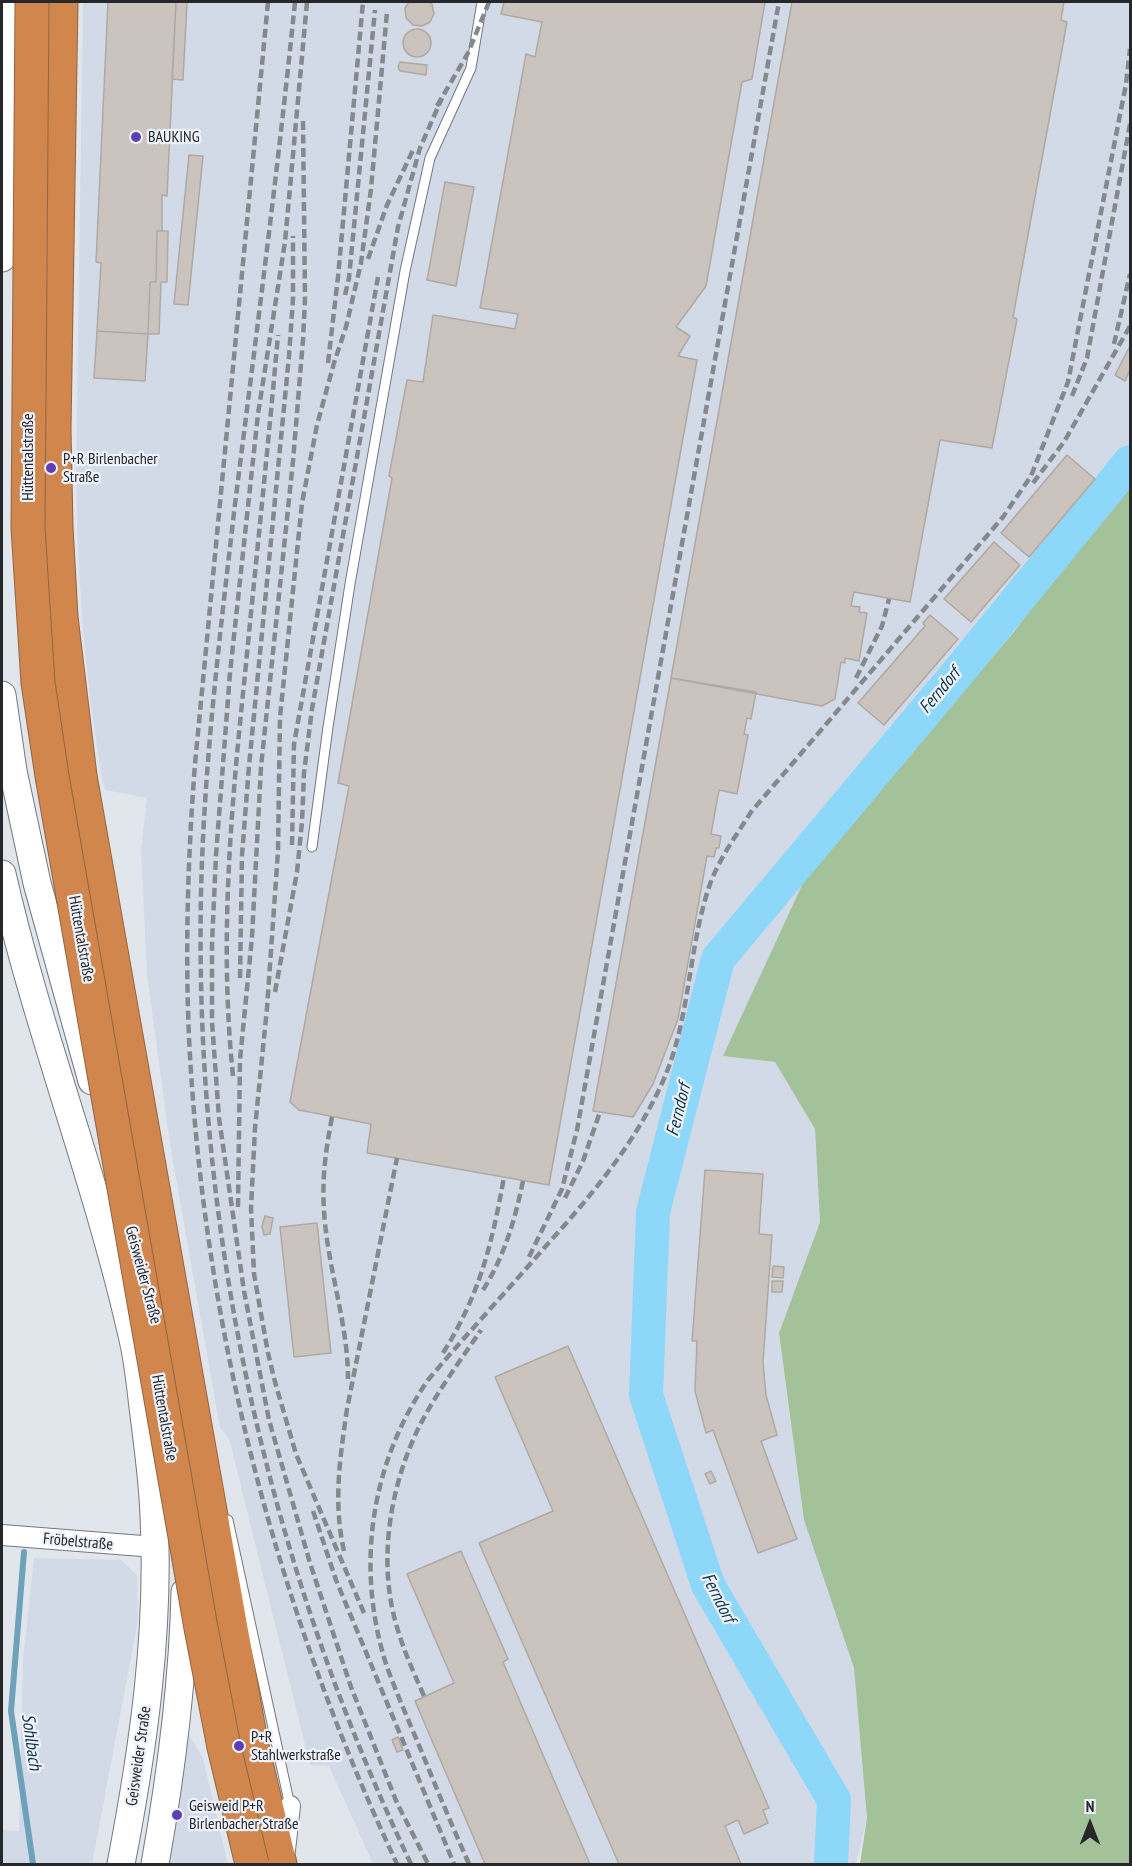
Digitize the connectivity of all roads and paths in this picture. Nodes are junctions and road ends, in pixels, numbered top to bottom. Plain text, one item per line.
1 (9, 2) edge
2 (32, 2) edge
3 (61, 2) edge
4 (482, 2) edge
5 (2, 258) edge
6 (2, 697) edge
7 (312, 847) dead end
8 (2, 874) edge
9 (6, 913) edge
10 (46, 921) junction
11 (11, 945) edge
12 (227, 1512) dead end
13 (2, 1535) edge
14 (155, 1547) junction
15 (290, 1806) joint
16 (121, 1864) edge
17 (155, 1864) edge
18 (252, 1864) edge
19 (282, 1864) edge

1 - 5 main road
2 - 18 highway, Hüttentalstraße, bridge
3 - 19 highway, Hüttentalstraße
4 - 7 lane
6 - 10 main road, Geisweider Straße
8 - 9 main road, Geisweider Straße
9 - 10 main road
9 - 11 main road, Geisweider Straße
10 - 11 main road
10 - 17 main road, Geisweider Straße
11 - 14 main road, Geisweider Straße
12 - 15 lane
13 - 14 street, Fröbelstraße
14 - 16 main road, Geisweider Straße
15 - 19 street

